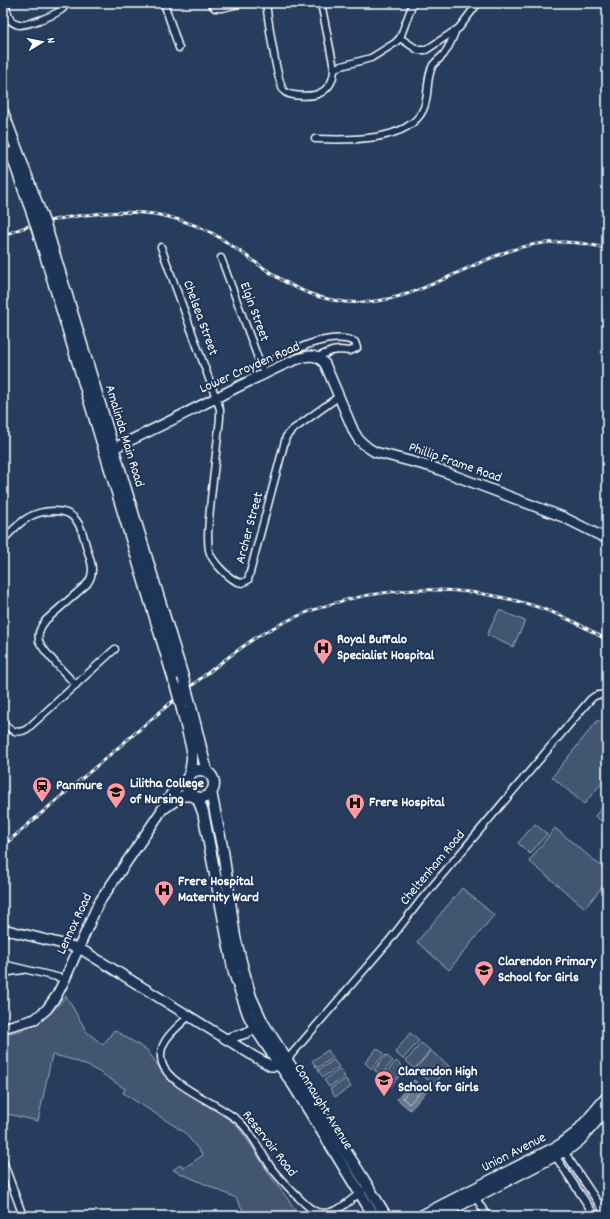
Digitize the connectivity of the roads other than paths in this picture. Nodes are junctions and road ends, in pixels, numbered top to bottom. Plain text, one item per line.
1 (4, 3) edge
2 (66, 3) edge
3 (164, 3) edge
4 (210, 3) edge
5 (257, 3) edge
6 (266, 3) edge
7 (321, 3) edge
8 (413, 3) edge
9 (478, 3) edge
10 (455, 32) junction
11 (400, 38) junction
12 (179, 48) dead end
13 (334, 68) junction
14 (3, 112) edge
15 (3, 131) edge
16 (315, 139) dead end
17 (37, 215) junction
18 (161, 247) dead end
19 (221, 258) dead end
20 (318, 341) junction
21 (320, 356) junction
22 (262, 370) junction
23 (216, 397) junction
24 (338, 397) junction
25 (109, 450) junction
26 (607, 539) edge
27 (3, 540) edge
28 (114, 649) dead end
29 (76, 685) junction
30 (607, 696) edge
31 (186, 706) junction
32 (3, 723) edge
33 (207, 772) junction
34 (188, 778) junction
35 (211, 792) junction
36 (195, 796) junction
37 (160, 813) junction
38 (3, 929) edge
39 (79, 948) junction
40 (3, 964) edge
41 (27, 969) junction
42 (3, 973) edge
43 (65, 979) junction
44 (190, 1016) junction
45 (259, 1026) junction
46 (3, 1028) edge
47 (226, 1039) junction
48 (284, 1063) junction
49 (607, 1097) edge
50 (607, 1109) edge
51 (558, 1151) junction
52 (3, 1161) edge
53 (364, 1189) junction
54 (473, 1194) junction
55 (23, 1216) edge
56 (374, 1216) edge
57 (386, 1216) edge
58 (421, 1216) edge
59 (439, 1216) edge
60 (487, 1216) edge
61 (595, 1216) edge
62 (607, 1216) edge

1 - 2 street
3 - 12 street
4 - 5 street
6 - 13 street
7 - 13 street
8 - 11 street
9 - 10 street
10 - 11 street
10 - 16 street
11 - 13 street
14 - 17 main road, Amalinda Main Road
15 - 17 main road, Amalinda Main Road
17 - 25 main road, Amalinda Main Road, bridge
18 - 23 street, Chelsea Street
19 - 22 street, Elgin Street
20 - 21 street
20 - 21 street, Lower Croyden Road
20 - 22 street, Lower Croyden Road
21 - 22 street, Lower Croyden Road
21 - 24 street, Phillip Frame Road
22 - 23 street, Lower Croyden Road
23 - 24 street, Archer Street
23 - 25 street, Lower Croyden Road
24 - 26 street, Phillip Frame Road
25 - 31 main road, Amalinda Main Road, bridge
25 - 31 main road, Amalinda Main Road, bridge
27 - 29 street
28 - 29 street
29 - 32 street
30 - 48 street, Cheltenham Road
31 - 33 main road, Amalinda Main Road
31 - 34 main road, Amalinda Main Road
33 - 34 main road
33 - 35 main road, Amalinda Main Road
34 - 36 main road, Amalinda Main Road
34 - 37 street, Lennox Road
35 - 36 main road
35 - 45 main road, Amalinda Main Road
36 - 37 street, Lennox Road
36 - 45 main road, Amalinda Main Road
37 - 39 street, Lennox Road
38 - 39 street, Connaught Avenue
39 - 43 street, Lennox Road
39 - 44 street, Connaught Avenue
40 - 41 street
41 - 42 street
41 - 43 street
43 - 46 street, Lennox Road
44 - 47 street, Connaught Avenue
44 - 53 street, Reservoir Road
45 - 47 street
45 - 48 main road, Amalinda Main Road
47 - 48 street, Connaught Avenue
48 - 53 main road, Connaught Avenue
49 - 51 main road, Union Avenue
50 - 51 main road, Union Avenue
51 - 54 main road, Union Avenue
51 - 61 street
51 - 62 street
52 - 55 street
53 - 56 main road, Connaught Avenue
53 - 57 main road, Connaught Avenue
54 - 58 main road, Union Avenue
54 - 59 main road, Union Avenue
54 - 60 street

